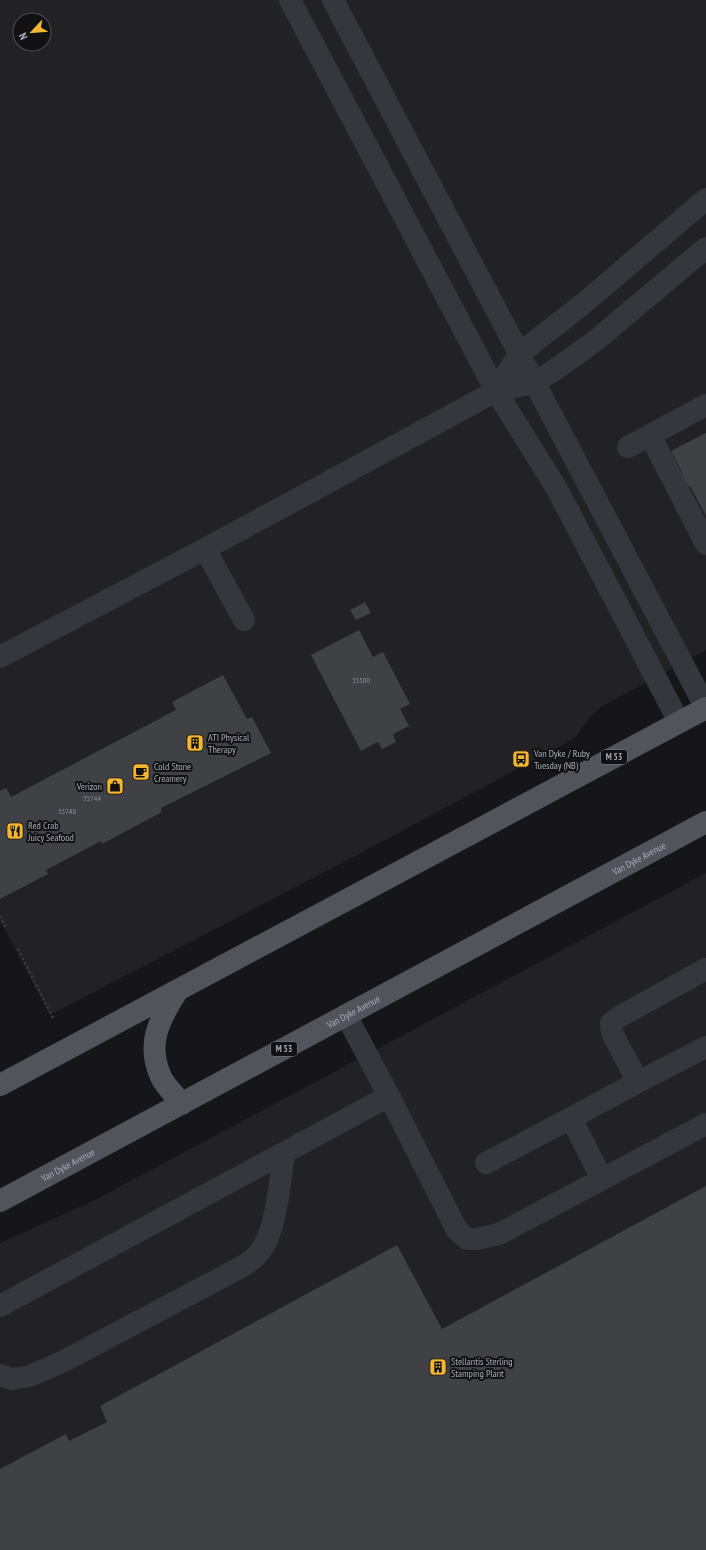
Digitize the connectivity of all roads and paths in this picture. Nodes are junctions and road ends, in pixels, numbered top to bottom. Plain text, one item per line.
1 (290, 0) edge
2 (333, 0) edge
3 (706, 199) edge
4 (706, 248) edge
5 (519, 354) junction
6 (534, 383) junction
7 (496, 391) junction
8 (706, 405) edge
9 (650, 435) junction
10 (628, 447) dead end
11 (706, 544) edge
12 (205, 548) junction
13 (244, 620) dead end
14 (0, 657) edge
15 (706, 708) edge
16 (679, 722) junction
17 (706, 822) edge
18 (0, 916) edge
19 (6, 928) dead end
20 (18, 949) dead end
21 (706, 969) edge
22 (177, 992) junction
23 (346, 1015) junction
24 (53, 1018) dead end
25 (706, 1047) edge
26 (638, 1082) junction
27 (0, 1085) edge
28 (389, 1096) junction
29 (182, 1104) junction
30 (571, 1118) junction
31 (706, 1124) edge
32 (284, 1152) junction
33 (486, 1163) dead end
34 (602, 1179) junction
35 (0, 1201) edge
36 (0, 1306) edge
37 (0, 1375) edge

1 - 7 lane
2 - 5 lane
3 - 5 lane
4 - 6 lane
5 - 6 lane
5 - 7 lane
6 - 7 lane
6 - 15 lane
7 - 12 lane
7 - 16 lane
8 - 9 lane
9 - 10 lane
9 - 11 lane
12 - 13 lane
12 - 14 lane
15 - 16 main road, M 53
16 - 22 main road, M 53
17 - 23 main road, Van Dyke Avenue / M 53
18 - 19 path
20 - 24 path
21 - 26 lane
22 - 27 main road, M 53
22 - 29 main road
23 - 28 lane
23 - 29 main road, Van Dyke Avenue / M 53
25 - 26 lane
26 - 30 lane
28 - 32 lane
28 - 34 lane
29 - 35 main road, Van Dyke Avenue / M 53
30 - 33 lane
30 - 34 lane
31 - 34 lane
32 - 36 lane
32 - 37 lane

